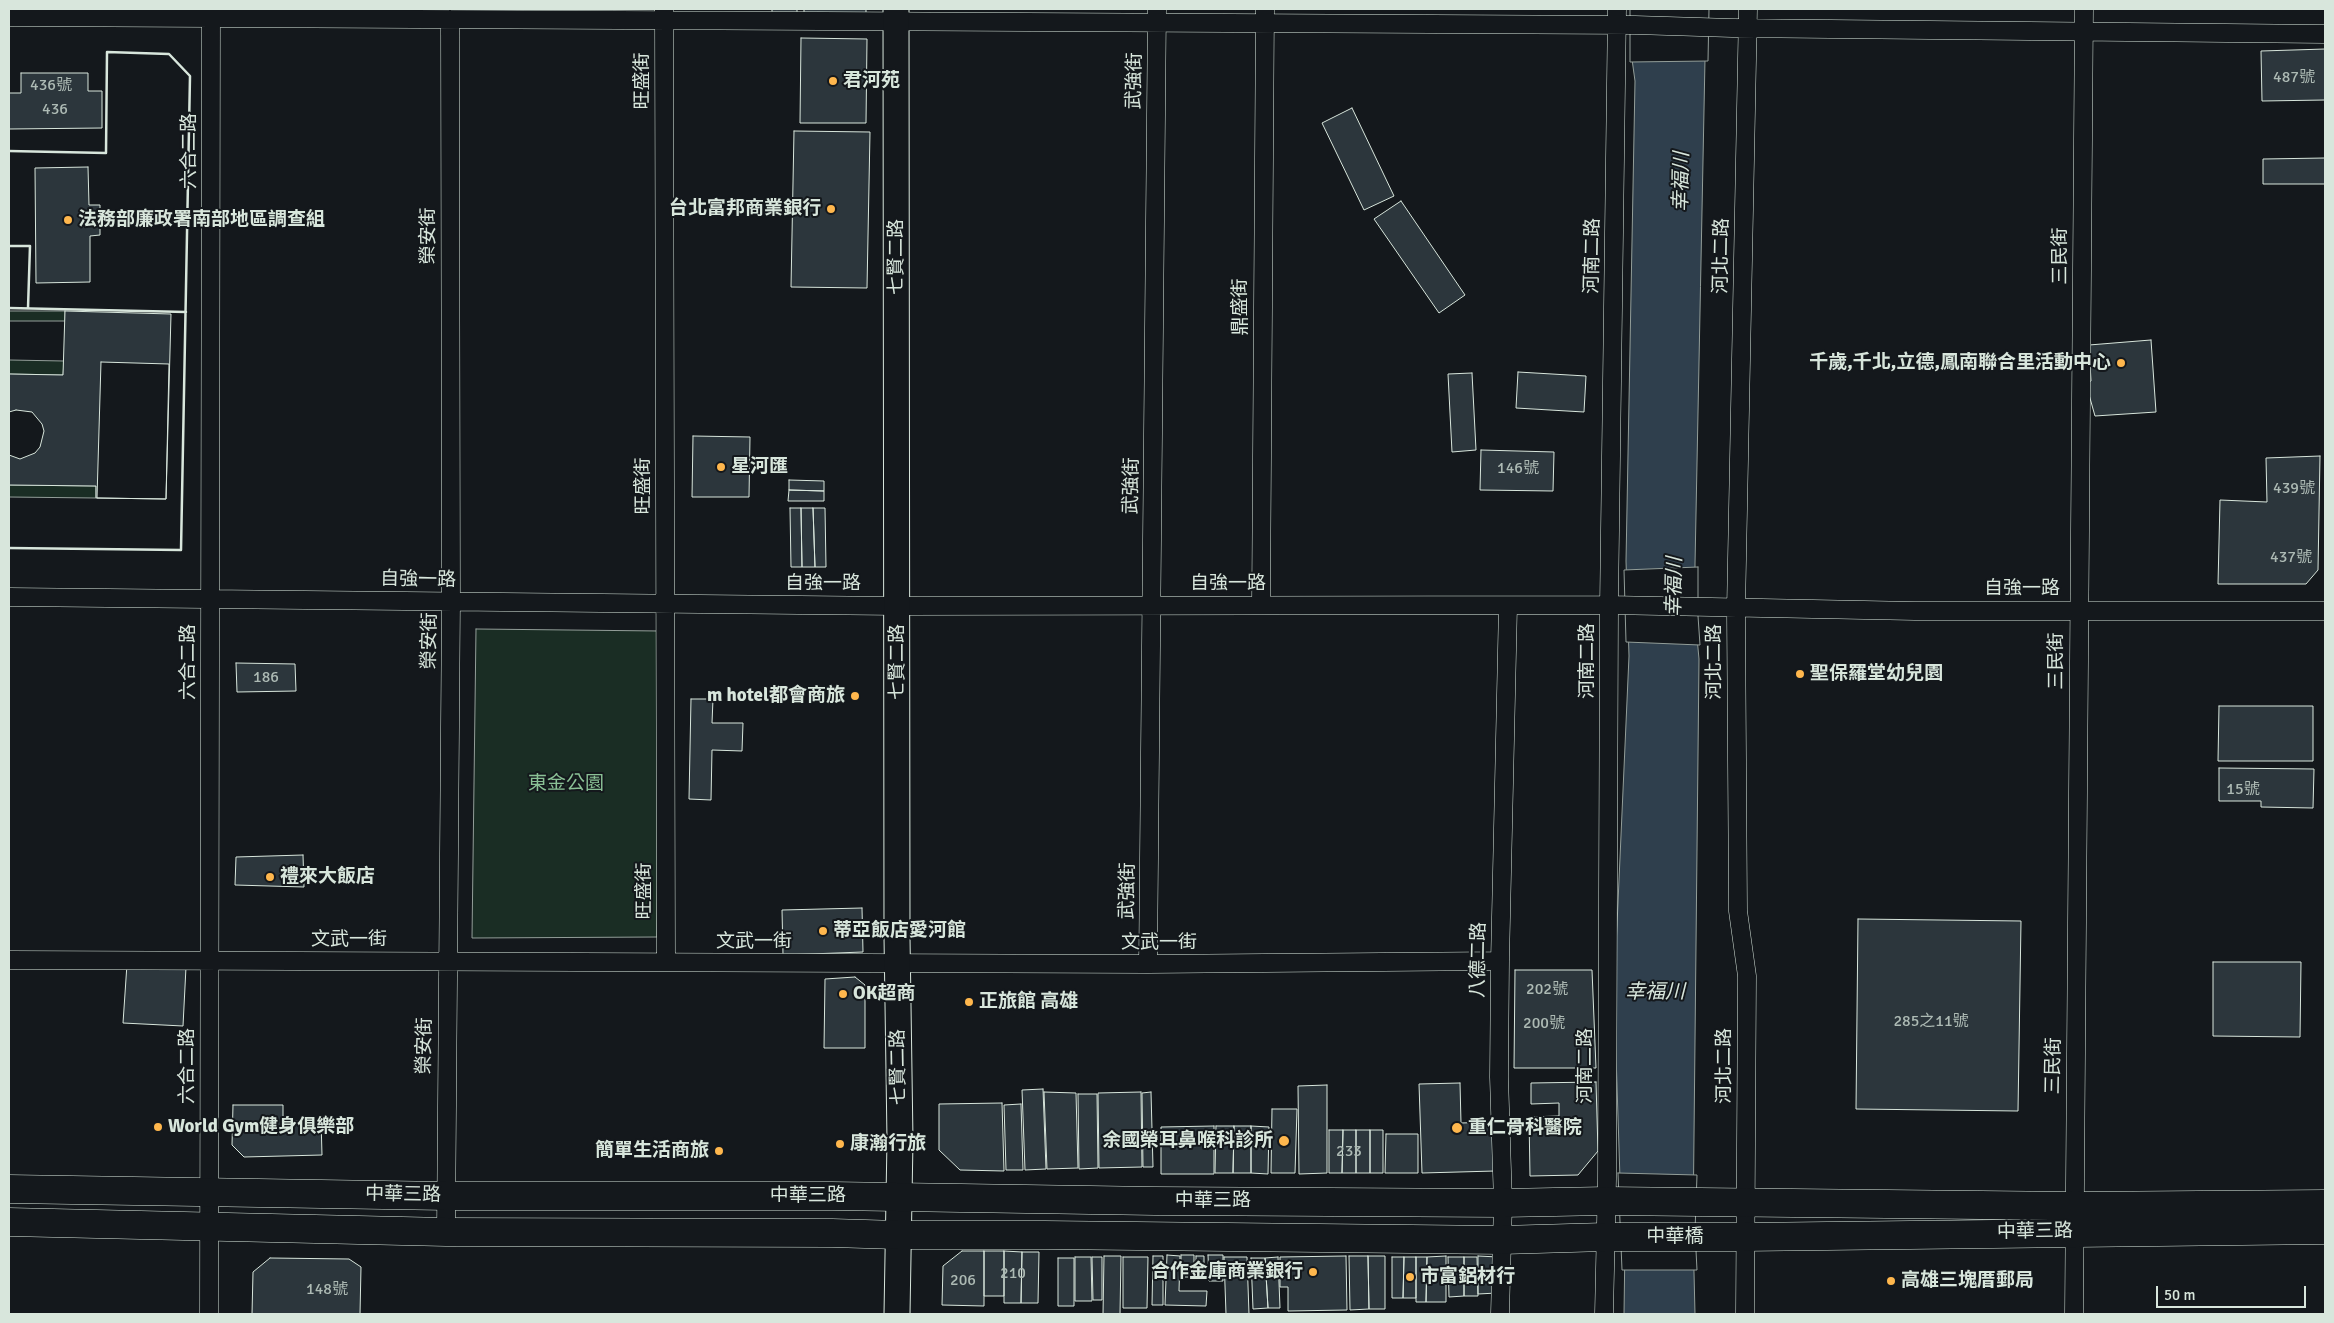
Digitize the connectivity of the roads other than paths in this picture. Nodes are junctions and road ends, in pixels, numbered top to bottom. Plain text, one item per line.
1 (1748, 9) edge
2 (2084, 9) edge
3 (211, 13) edge
4 (664, 14) edge
5 (896, 15) edge
6 (1157, 16) edge
7 (1265, 16) edge
8 (9, 17) edge
9 (450, 19) junction
10 (1623, 19) edge
11 (1740, 28) junction
12 (2084, 31) junction
13 (2325, 34) edge
14 (9, 597) edge
15 (210, 599) junction
16 (451, 601) junction
17 (665, 603) junction
18 (1609, 605) junction
19 (898, 606) junction
20 (1152, 606) junction
21 (1261, 606) junction
22 (1508, 606) junction
23 (1728, 608) junction
24 (2079, 610) junction
25 (2325, 611) edge
26 (9, 960) edge
27 (1500, 960) junction
28 (210, 961) junction
29 (448, 962) junction
30 (666, 962) junction
31 (898, 963) junction
32 (1148, 964) junction
33 (9, 1189) edge
34 (209, 1190) junction
35 (446, 1196) junction
36 (898, 1197) junction
37 (1606, 1201) junction
38 (1502, 1203) junction
39 (1744, 1204) junction
40 (2325, 1204) edge
41 (2074, 1219) junction
42 (9, 1222) edge
43 (210, 1229) junction
44 (2325, 1230) edge
45 (446, 1232) junction
46 (898, 1236) junction
47 (1605, 1237) junction
48 (1744, 1237) junction
49 (1502, 1240) junction
50 (209, 1314) edge
51 (897, 1314) edge
52 (1500, 1314) edge
53 (1604, 1314) edge
54 (1745, 1314) edge
55 (2074, 1314) edge

1 - 11 street, 河北二路
2 - 12 street, 三民街
3 - 8 street
3 - 9 street
3 - 15 street, 六合二路
4 - 5 street
4 - 9 street
4 - 17 street, 旺盛街
5 - 6 street
5 - 19 street, 七賢二路
6 - 7 street
6 - 20 street, 武強街
7 - 10 street
7 - 21 street, 鼎盛街
9 - 16 street, 榮安街
10 - 11 street
10 - 18 street, 河南二路
11 - 12 street
11 - 23 street, 河北二路
12 - 13 street
12 - 24 street, 三民街
14 - 15 street, 自強一路
15 - 16 street, 自強一路
15 - 28 street, 六合二路
16 - 17 street, 自強一路
16 - 29 street, 榮安街
17 - 19 street, 自強一路
17 - 30 street, 旺盛街
18 - 22 street, 自強一路
18 - 23 street, 自強一路
18 - 37 street, 河南二路
19 - 20 street, 自強一路
19 - 31 street, 七賢二路
20 - 21 street, 自強一路
20 - 32 street, 武強街
21 - 22 street, 自強一路
22 - 27 street, 八德二路
23 - 24 street, 自強一路
23 - 39 street, 河北二路
24 - 25 street, 自強一路
24 - 41 street, 三民街
26 - 28 street, 文武一街
27 - 32 street, 文武一街
27 - 38 street, 八德二路
28 - 29 street, 文武一街
28 - 34 street, 六合二路
29 - 30 street, 文武一街
29 - 35 street, 榮安街
30 - 31 street, 文武一街
31 - 32 street, 文武一街
31 - 36 street, 七賢二路
33 - 34 main road, 中華三路
34 - 35 main road, 中華三路
34 - 43 street, 六合二路
35 - 36 main road, 中華三路
35 - 45 street, 榮安街
36 - 38 main road, 中華三路
36 - 46 street, 七賢二路
37 - 38 main road, 中華三路
37 - 39 main road, 中華橋
37 - 47 street, 河南二路
38 - 49 street, 八德二路
39 - 41 main road, 中華三路
39 - 48 street, 河北二路
40 - 41 main road, 中華三路
41 - 44 main road, 中華三路
41 - 48 main road, 中華三路
41 - 55 street, 三民街
42 - 43 main road, 中華三路
43 - 45 main road, 中華三路
43 - 50 street, 六合二路
45 - 46 main road, 中華三路
46 - 49 main road, 中華三路
46 - 51 street, 七賢二路
47 - 48 main road, 中華橋
47 - 49 main road, 中華三路
47 - 53 street, 河南二路
48 - 54 street, 河北二路
49 - 52 street, 八德二路

